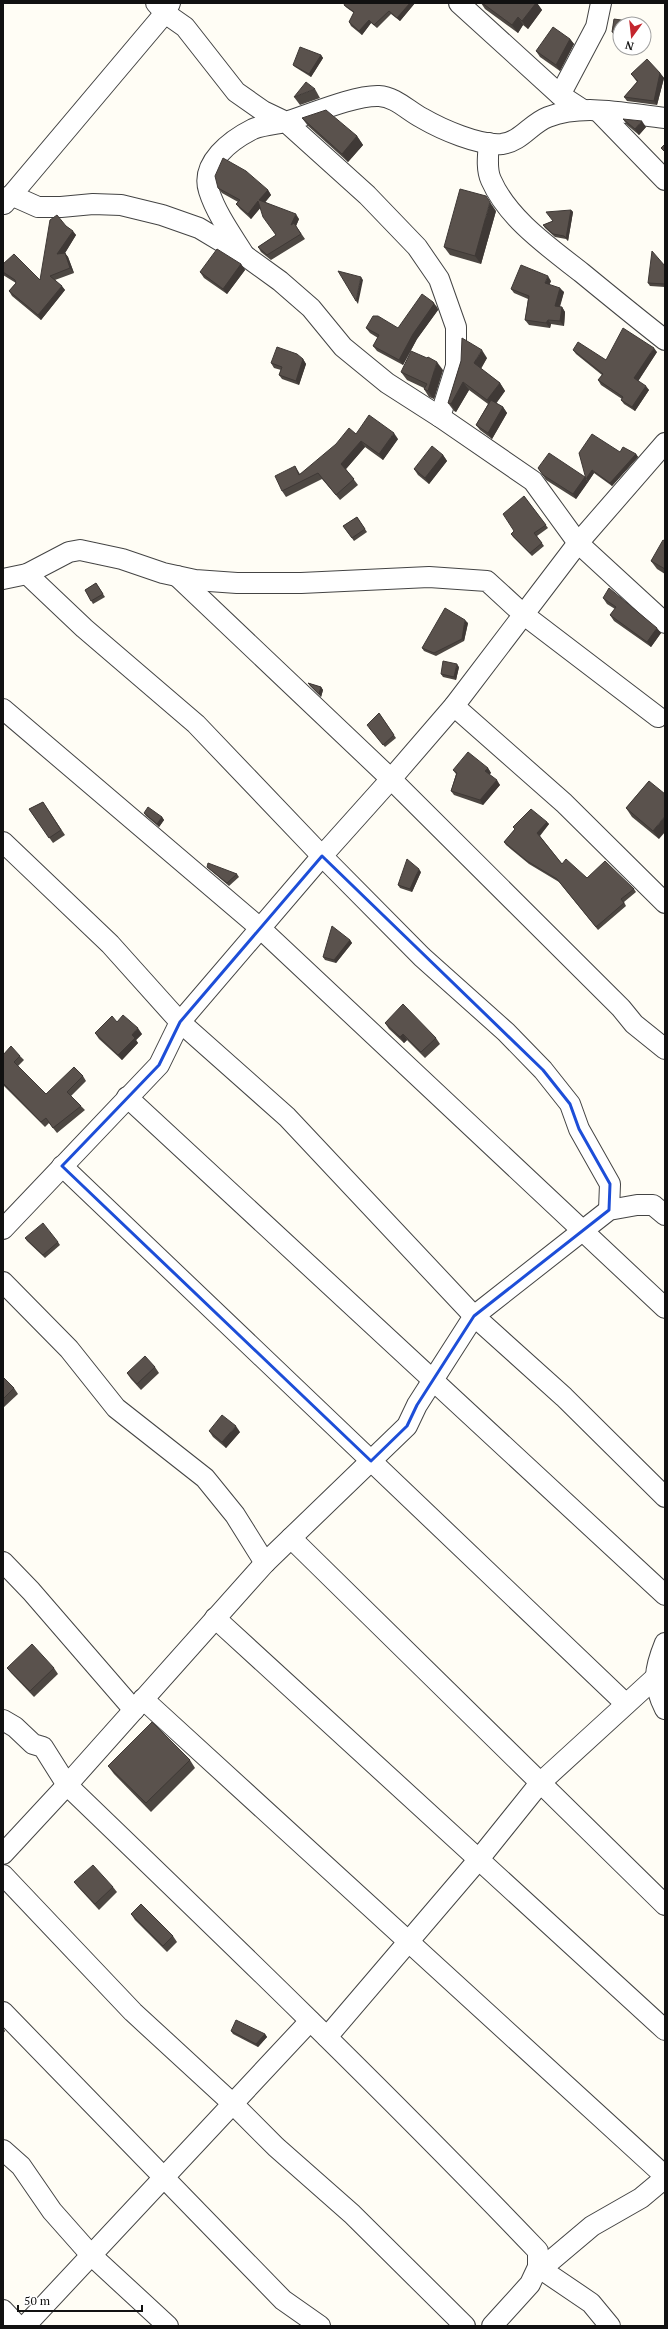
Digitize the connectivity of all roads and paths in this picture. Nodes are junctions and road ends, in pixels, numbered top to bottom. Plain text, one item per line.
1 (459, 3) edge
2 (601, 3) edge
3 (164, 6) edge
4 (560, 95) junction
5 (591, 111) junction
6 (665, 118) edge
7 (286, 122) junction
8 (489, 143) junction
9 (665, 180) edge
10 (7, 200) edge
11 (244, 255) junction
12 (665, 340) edge
13 (440, 417) junction
14 (665, 443) edge
15 (658, 464) edge
16 (578, 543) junction
17 (27, 574) junction
18 (177, 576) junction
19 (3, 579) edge
20 (523, 614) junction
21 (665, 623) edge
22 (454, 706) junction
23 (3, 709) edge
24 (658, 717) dead end
25 (391, 779) junction
26 (3, 842) edge
27 (322, 856) junction
28 (665, 903) edge
29 (260, 928) junction
30 (180, 1022) junction
31 (665, 1049) edge
32 (127, 1098) junction
33 (62, 1166) junction
34 (665, 1198) edge
35 (610, 1200) junction
36 (665, 1215) edge
37 (3, 1229) edge
38 (582, 1231) junction
39 (3, 1282) edge
40 (665, 1308) edge
41 (474, 1316) junction
42 (433, 1380) junction
43 (371, 1461) junction
44 (665, 1497) edge
45 (291, 1538) junction
46 (3, 1562) edge
47 (264, 1563) junction
48 (665, 1596) edge
49 (215, 1618) junction
50 (665, 1643) edge
51 (656, 1677) junction
52 (626, 1704) junction
53 (139, 1705) junction
54 (665, 1709) edge
55 (3, 1720) edge
56 (540, 1783) junction
57 (67, 1785) junction
58 (3, 1854) edge
59 (479, 1859) junction
60 (3, 1876) edge
61 (665, 1905) edge
62 (408, 1942) junction
63 (3, 2012) edge
64 (310, 2021) junction
65 (665, 2030) edge
66 (327, 2037) junction
67 (233, 2104) junction
68 (3, 2150) edge
69 (163, 2177) junction
70 (665, 2177) edge
71 (91, 2255) junction
72 (540, 2268) junction
73 (3, 2310) edge
74 (18, 2326) edge
75 (25, 2326) edge
76 (168, 2326) edge
77 (320, 2326) edge
78 (465, 2326) edge
79 (492, 2326) edge
80 (610, 2326) edge

1 - 4 street
2 - 4 street
3 - 7 street
3 - 10 street
4 - 5 street
5 - 6 street
5 - 8 street
5 - 9 street
7 - 8 street
7 - 11 street
7 - 13 street
8 - 12 street
10 - 11 street
11 - 13 street
13 - 16 street
14 - 15 street
15 - 16 street
16 - 20 street
16 - 21 street
17 - 18 street
17 - 19 street
17 - 27 street
18 - 20 street
18 - 25 street
20 - 22 street
20 - 24 street
22 - 25 street
22 - 28 street
23 - 29 street
25 - 27 street
25 - 31 street
26 - 30 street
27 - 29 street
27 - 35 street
29 - 30 street
29 - 38 street
30 - 32 street
30 - 41 street
32 - 33 street
32 - 42 street
33 - 37 street
33 - 43 street
34 - 35 street
35 - 36 street
35 - 38 street
38 - 40 street
38 - 41 street
39 - 47 street
41 - 42 street
41 - 44 street
42 - 43 street
42 - 48 street
43 - 45 street
43 - 52 street
45 - 47 street
45 - 56 street
46 - 53 street
47 - 49 street
49 - 53 street
49 - 59 street
50 - 51 street
51 - 52 street
51 - 54 street
52 - 56 street
53 - 57 street
53 - 62 street
55 - 57 street
56 - 59 street
56 - 61 street
57 - 58 street
57 - 64 street
59 - 62 street
59 - 65 street
60 - 67 street
62 - 66 street
62 - 70 street
63 - 69 street
64 - 66 street
64 - 67 street
66 - 72 street
67 - 69 street
67 - 78 street
68 - 71 street
69 - 71 street
69 - 77 street
70 - 72 street
71 - 75 street
71 - 76 street
72 - 79 street
72 - 80 street
73 - 74 street

